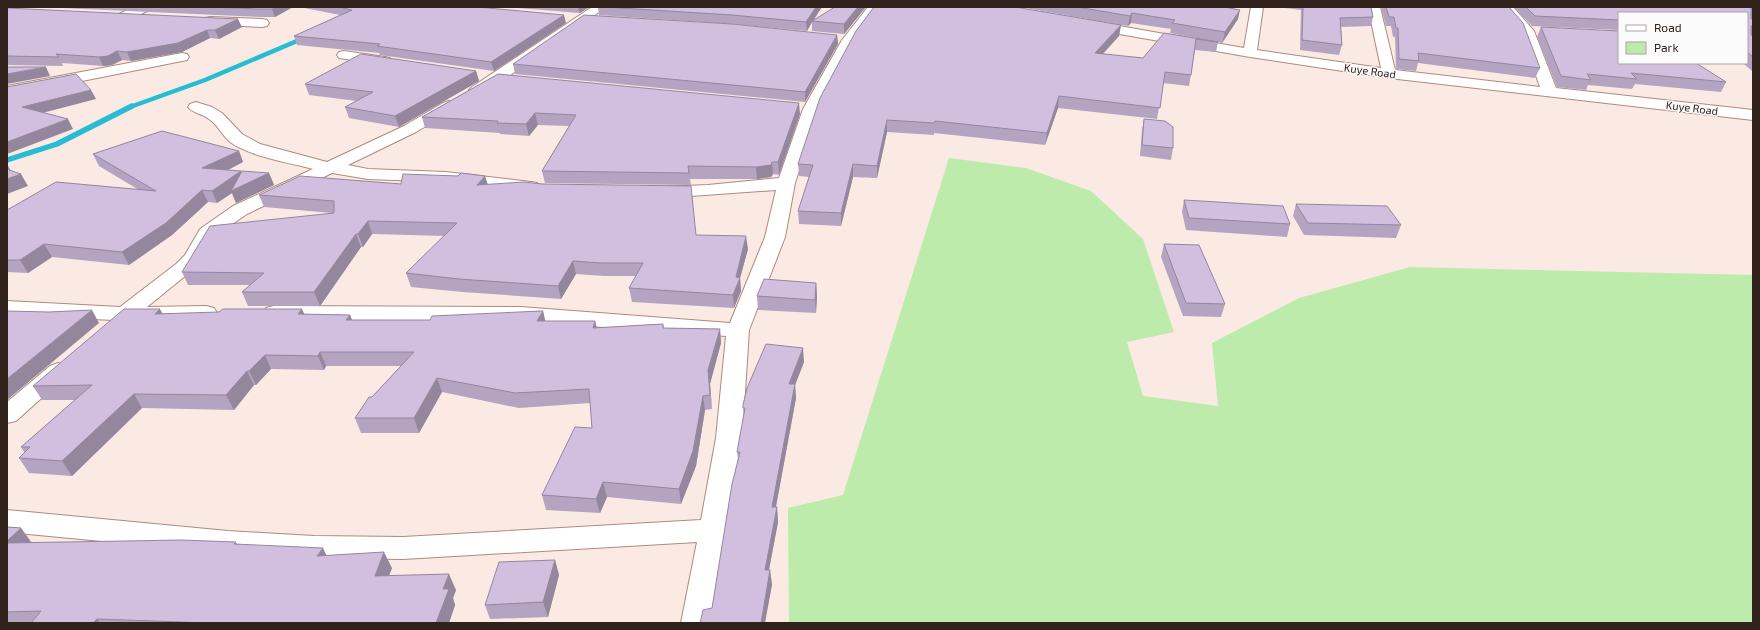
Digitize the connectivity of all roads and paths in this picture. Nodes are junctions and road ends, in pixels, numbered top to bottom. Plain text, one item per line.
1 (874, 7) edge
2 (1257, 7) edge
3 (1374, 7) edge
4 (1506, 7) edge
5 (146, 12) edge
6 (1090, 12) edge
7 (603, 14) edge
8 (110, 16) edge
9 (201, 20) edge
10 (262, 23) dead end
11 (1527, 31) junction
12 (1542, 32) edge
13 (1250, 52) junction
14 (344, 55) dead end
15 (182, 57) dead end
16 (398, 63) edge
17 (38, 71) edge
18 (107, 72) junction
19 (1389, 74) junction
20 (474, 75) edge
21 (497, 78) junction
22 (520, 80) edge
23 (7, 91) edge
24 (1550, 92) junction
25 (196, 107) dead end
26 (1753, 115) edge
27 (327, 167) junction
28 (786, 182) junction
29 (545, 190) edge
30 (646, 192) edge
31 (7, 308) edge
32 (228, 313) edge
33 (252, 313) edge
34 (125, 314) junction
35 (738, 330) junction
36 (101, 334) edge
37 (72, 359) edge
38 (7, 416) edge
39 (7, 521) edge
40 (713, 530) junction
41 (697, 623) edge

1 - 28 street
2 - 13 street
3 - 19 street
4 - 11 street
5 - 8 street
6 - 13 street, Kuye Road
7 - 21 street
9 - 10 street
11 - 12 street
11 - 24 street
13 - 19 street, Kuye Road
14 - 16 street
15 - 18 street
17 - 18 street
18 - 23 street
19 - 24 street, Kuye Road
20 - 21 street
21 - 22 street
21 - 27 street
24 - 26 street, Kuye Road
25 - 27 street
27 - 29 street
27 - 34 street
28 - 30 street
28 - 35 street
31 - 34 street
32 - 34 street
33 - 35 street
34 - 36 street
35 - 40 street
37 - 38 street
39 - 40 street
40 - 41 street

